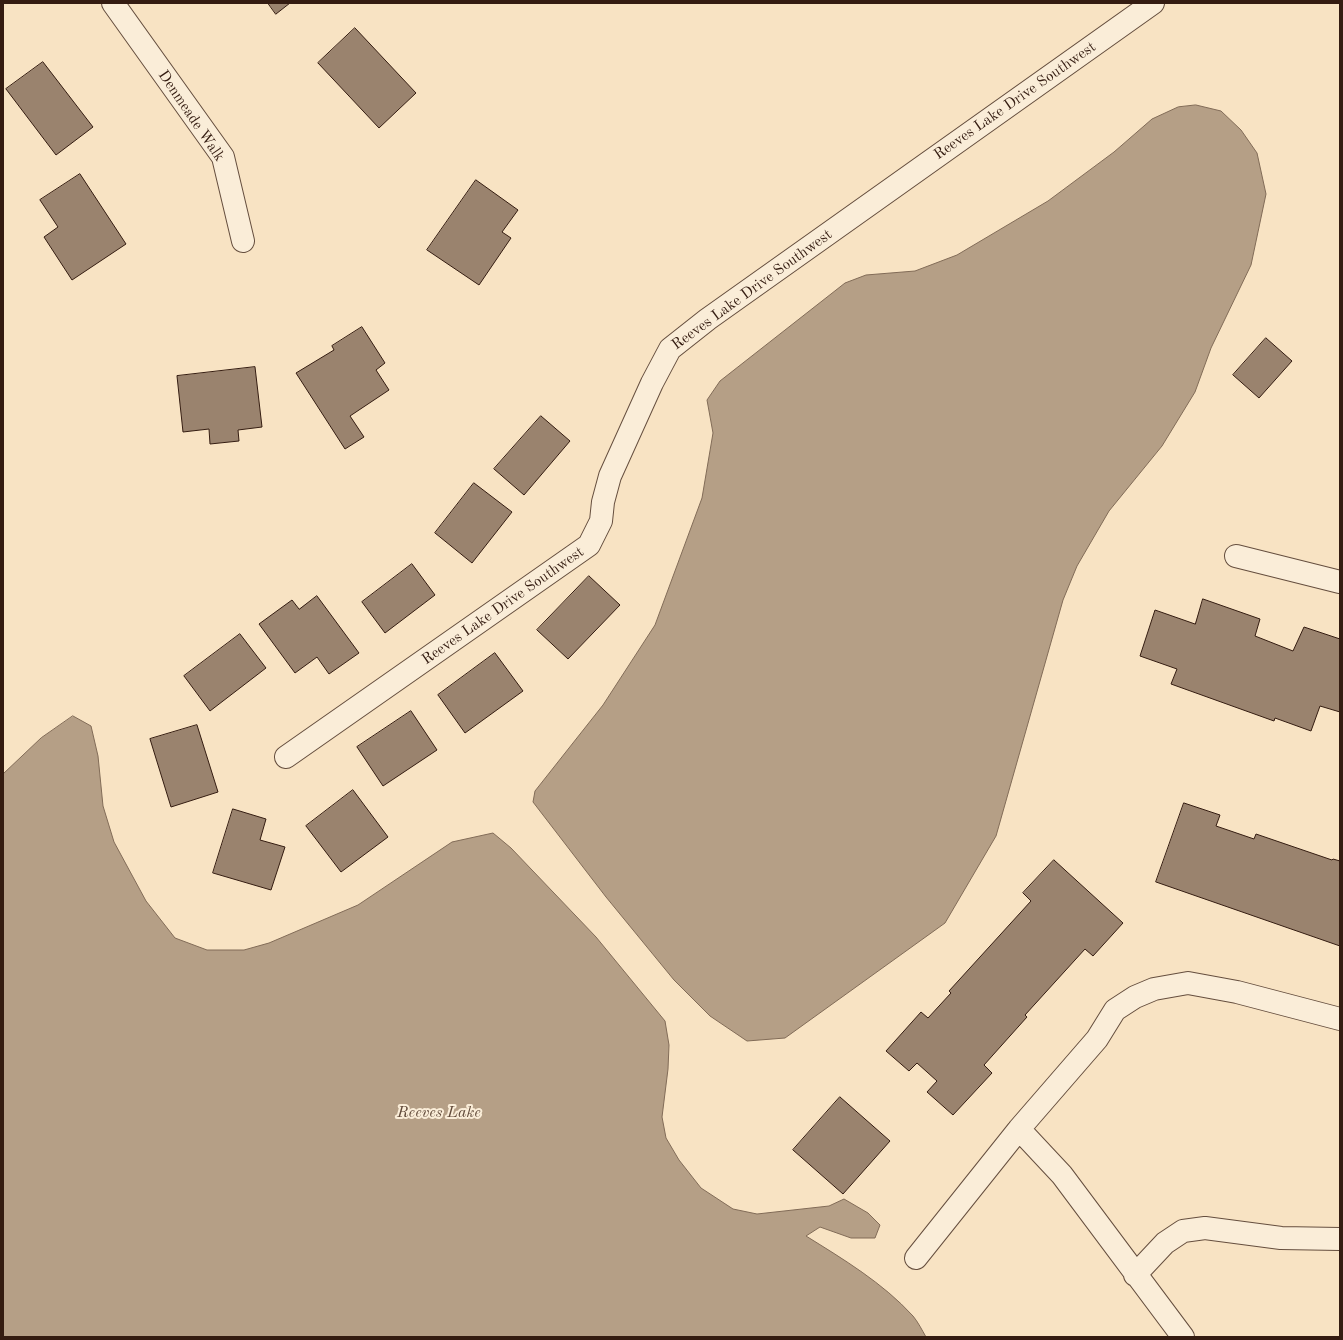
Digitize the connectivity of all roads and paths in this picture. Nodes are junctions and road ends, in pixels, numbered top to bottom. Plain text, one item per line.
1 (113, 3) edge
2 (1153, 3) edge
3 (243, 241) dead end
4 (1236, 556) dead end
5 (1340, 582) edge
6 (286, 758) dead end
7 (1340, 1019) edge
8 (1019, 1129) junction
9 (1340, 1239) edge
10 (916, 1258) dead end
11 (1135, 1275) junction
12 (1183, 1337) edge

1 - 3 street, Denmeade Walk
2 - 6 street, Reeves Lake Drive Southwest
4 - 5 street
7 - 8 street
8 - 10 street
8 - 11 street
9 - 11 street
11 - 12 street

